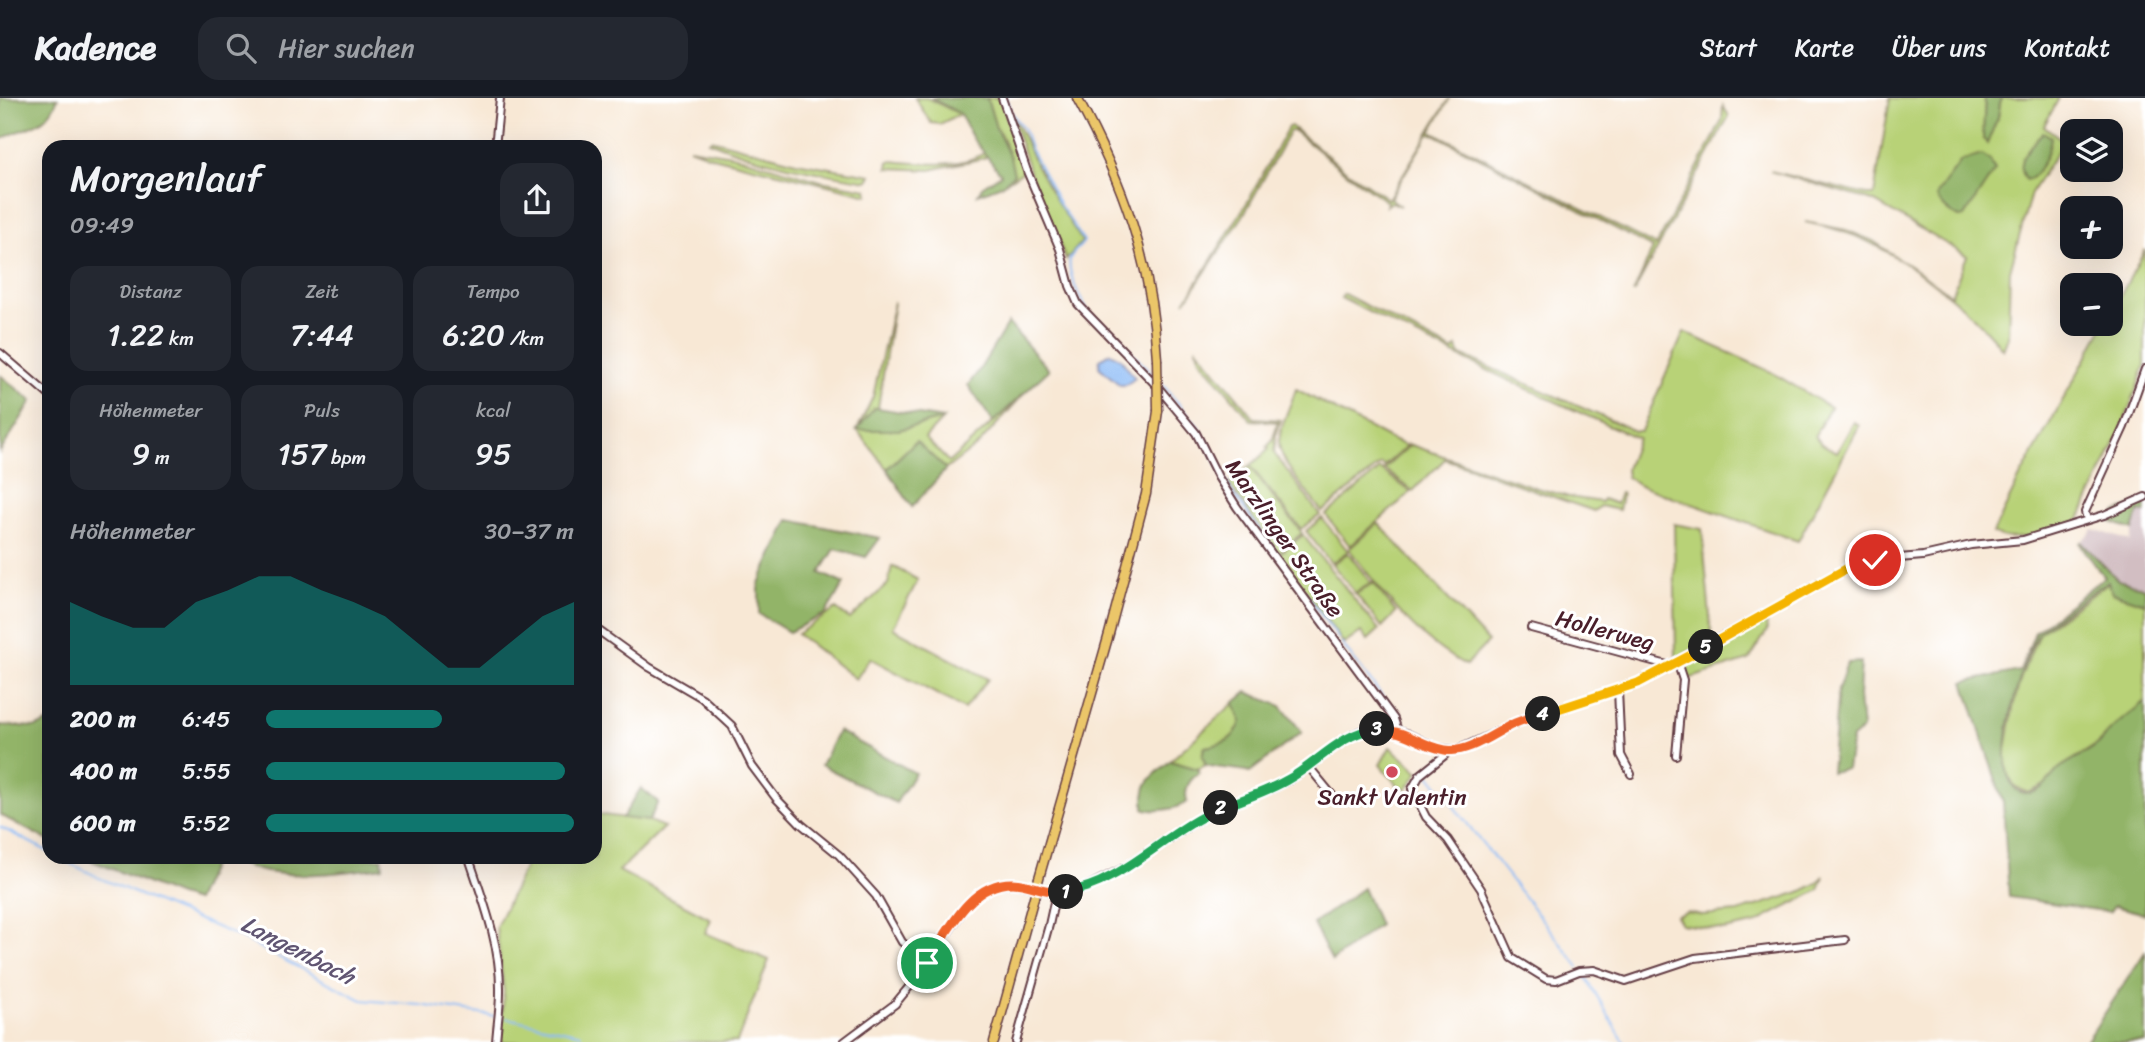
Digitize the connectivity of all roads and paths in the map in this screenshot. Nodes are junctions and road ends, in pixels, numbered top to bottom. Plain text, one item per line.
1 (500, 98) edge
2 (1002, 98) edge
3 (1077, 98) edge
4 (496, 140) edge
5 (0, 352) edge
6 (2145, 369) edge
7 (42, 388) edge
8 (2145, 497) edge
9 (2087, 520) junction
10 (1531, 628) dead end
11 (602, 633) edge
12 (1674, 664) junction
13 (1618, 690) junction
14 (1398, 731) junction
15 (1446, 750) junction
16 (1676, 755) dead end
17 (1309, 767) junction
18 (1631, 774) dead end
19 (1332, 795) dead end
20 (471, 864) edge
21 (1056, 893) junction
22 (1845, 940) dead end
23 (927, 963) junction
24 (496, 1042) edge
25 (844, 1042) edge
26 (994, 1042) edge
27 (1016, 1042) edge

1 - 4 street
2 - 14 street, Marzlinger Straße
3 - 26 main road, bridge
5 - 7 street
6 - 9 street
8 - 9 street
9 - 12 street
10 - 12 street, Hollerweg
11 - 23 street
12 - 13 street
12 - 16 street
13 - 15 street
13 - 18 street
14 - 15 street
14 - 17 street
15 - 22 street
17 - 19 street
17 - 21 street
20 - 24 street
21 - 23 street
21 - 27 street
23 - 25 street

